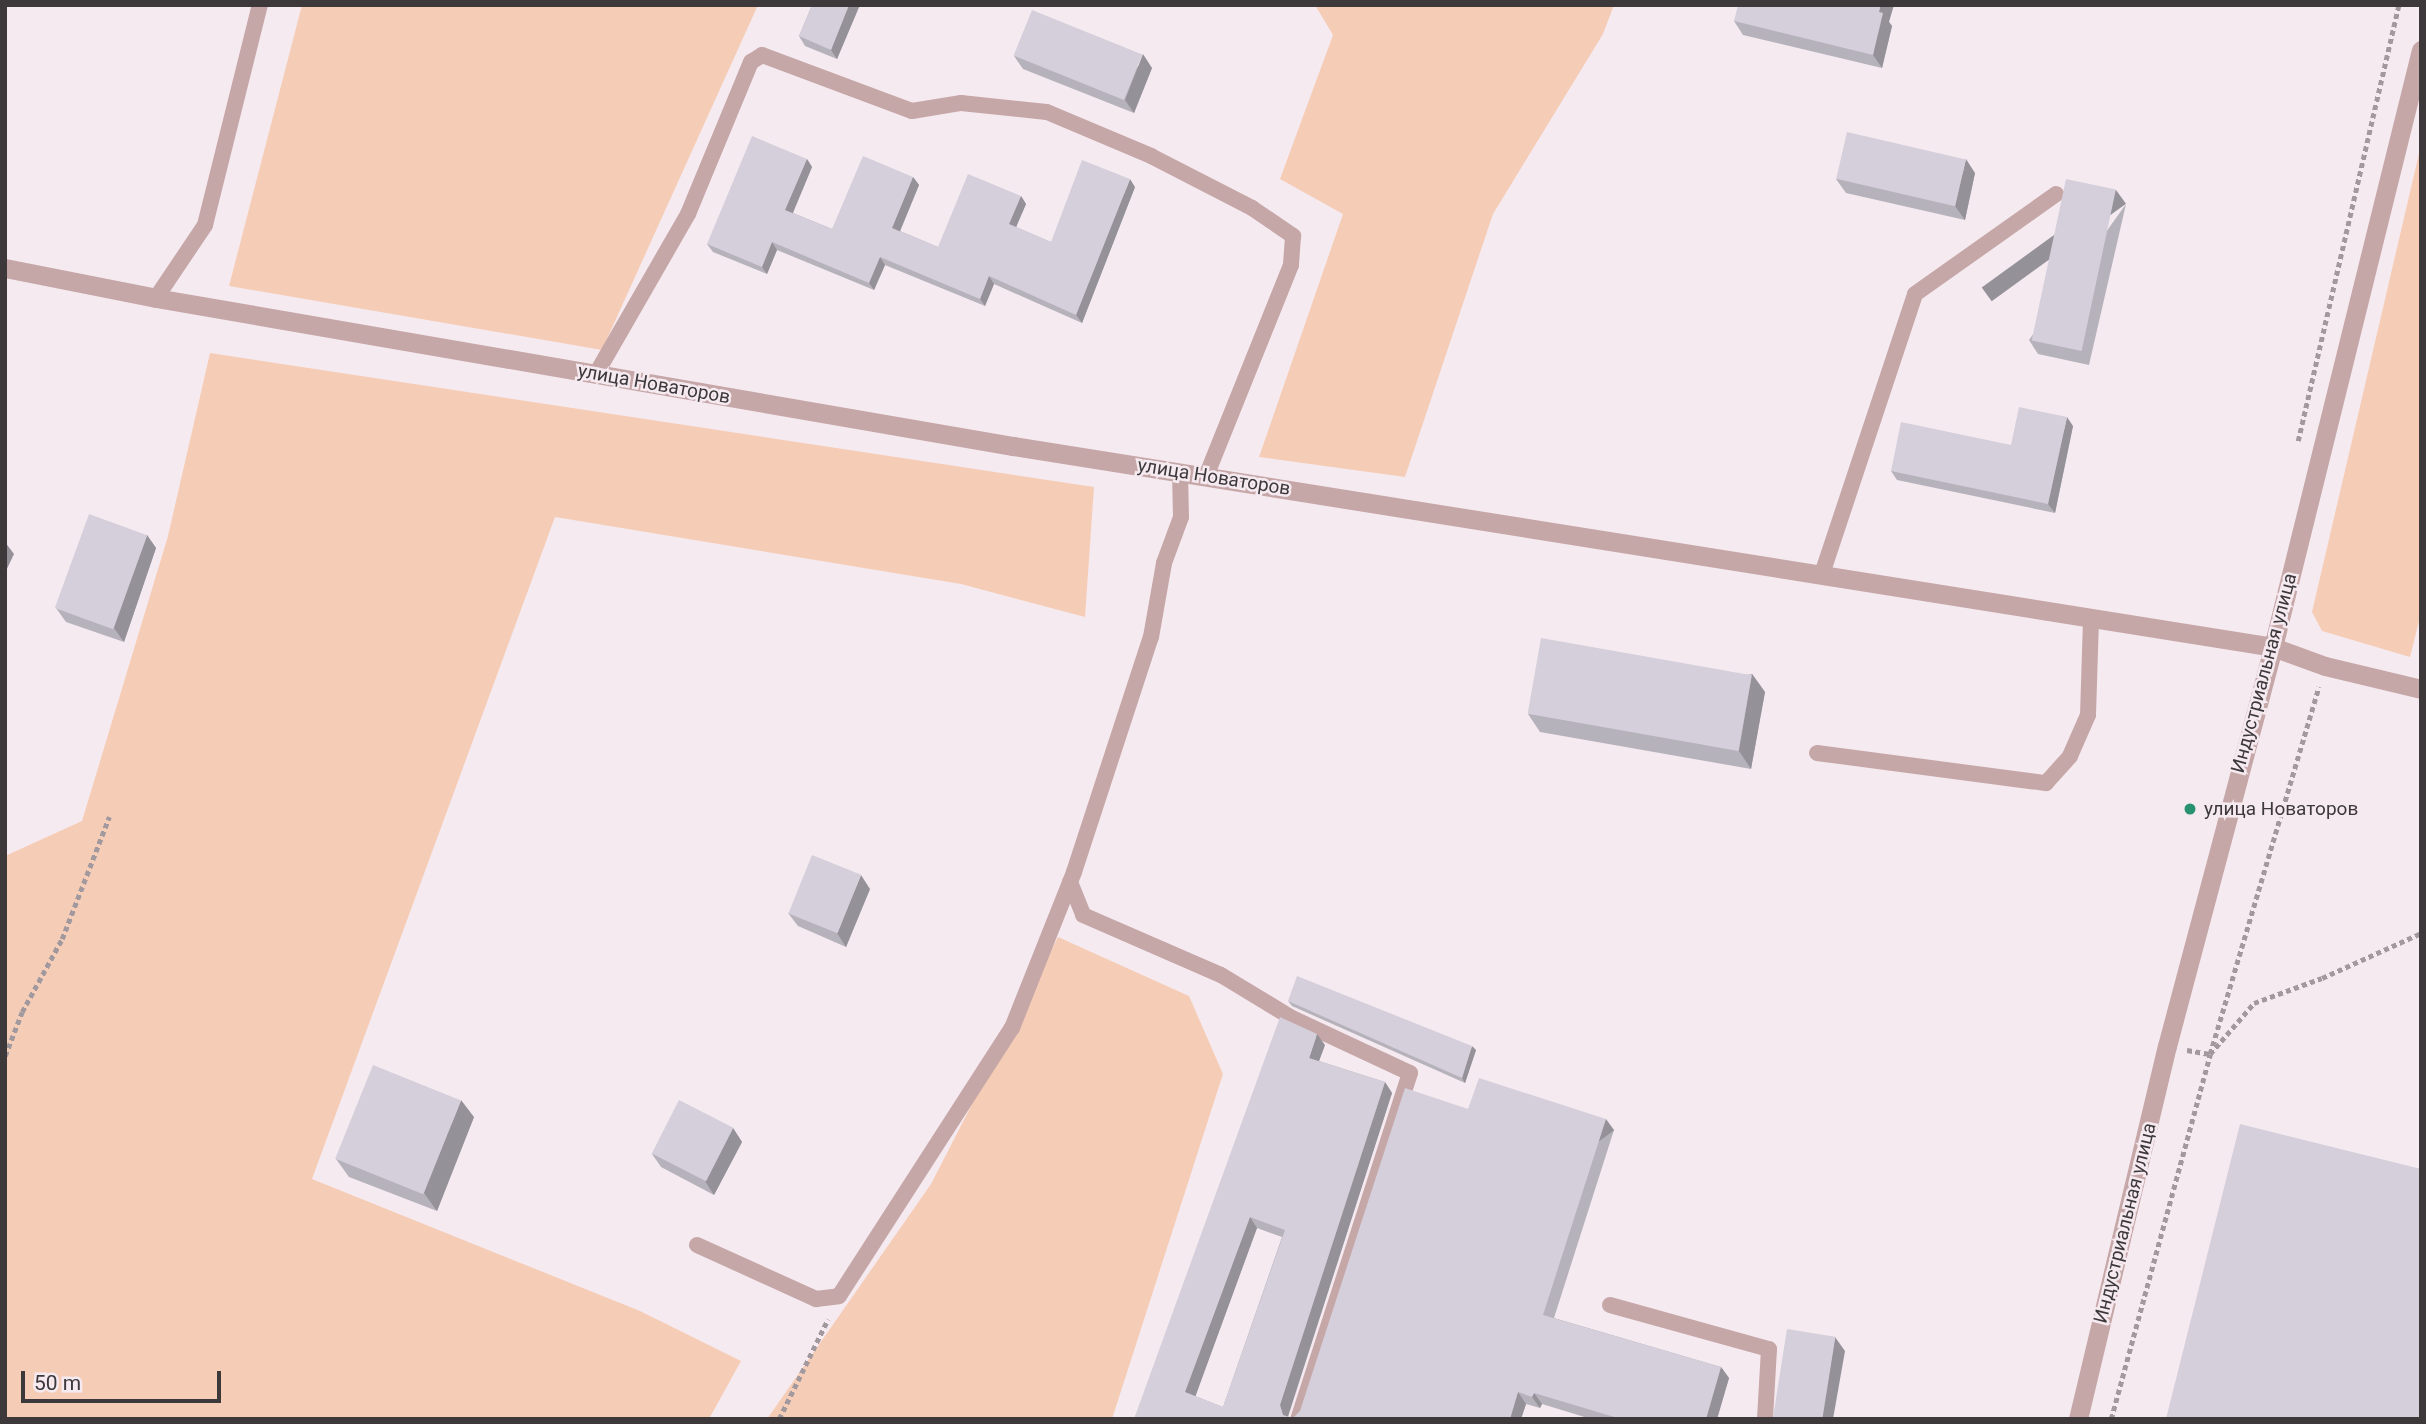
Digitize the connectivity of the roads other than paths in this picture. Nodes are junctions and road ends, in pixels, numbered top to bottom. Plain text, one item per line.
1 (260, 5) edge
2 (2421, 50) edge
3 (2056, 194) dead end
4 (5, 268) edge
5 (156, 298) junction
6 (596, 374) junction
7 (1180, 472) junction
8 (1206, 476) junction
9 (1822, 574) junction
10 (2091, 617) junction
11 (2273, 647) junction
12 (2421, 689) edge
13 (1817, 753) dead end
14 (1070, 882) junction
15 (697, 1245) dead end
16 (1609, 1306) dead end
17 (1297, 1419) edge
18 (1765, 1419) edge
19 (2078, 1419) edge

1 - 5 lane
2 - 11 street, Индустриальная улица
3 - 9 lane
4 - 5 street, улица Новаторов
5 - 6 street, улица Новаторов
6 - 7 street, улица Новаторов
6 - 8 lane
7 - 8 street, улица Новаторов
7 - 14 lane
8 - 9 street, улица Новаторов
9 - 10 street, улица Новаторов
10 - 11 street, улица Новаторов
10 - 13 lane
11 - 12 street, улица Новаторов
11 - 19 street, Индустриальная улица
14 - 15 lane
14 - 17 lane
16 - 18 lane

